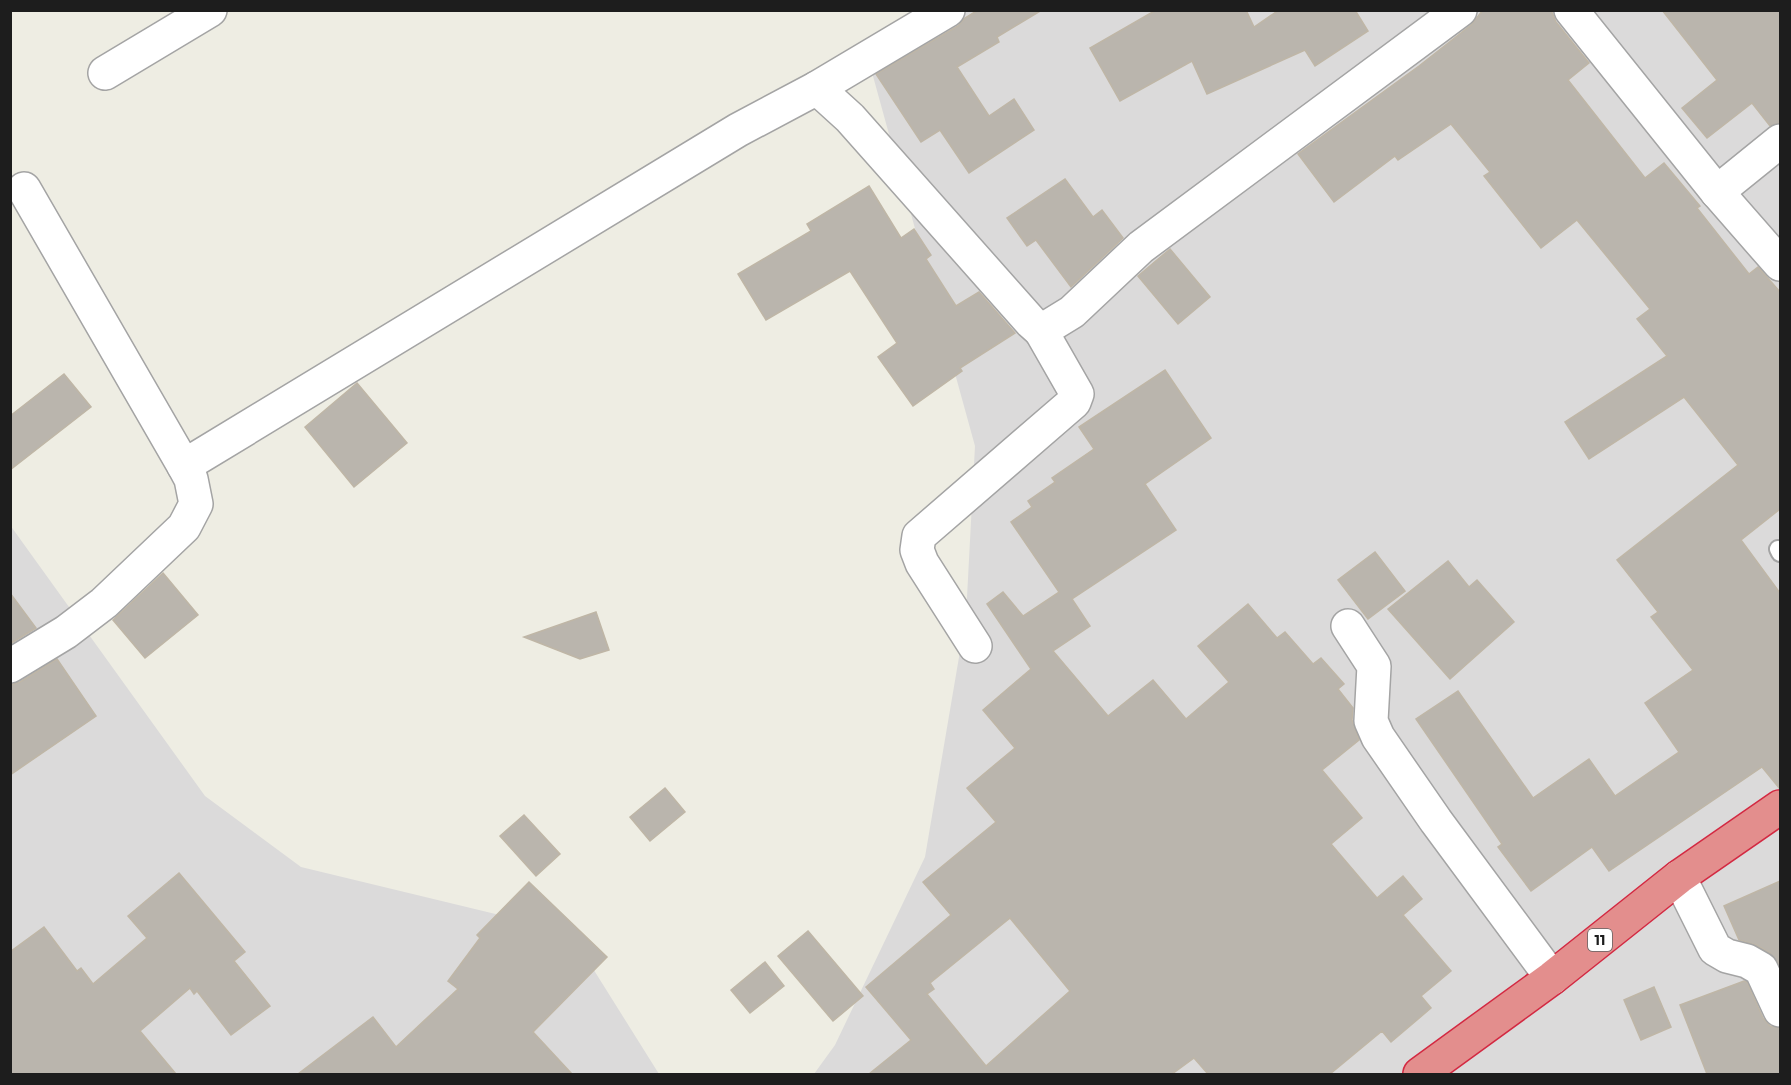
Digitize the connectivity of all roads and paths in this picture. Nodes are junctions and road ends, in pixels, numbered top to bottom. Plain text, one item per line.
1 (210, 10) edge
2 (948, 10) edge
3 (1460, 10) edge
4 (1571, 10) edge
5 (105, 73) dead end
6 (817, 88) junction
7 (1780, 141) edge
8 (24, 189) dead end
9 (1717, 192) junction
10 (1780, 264) edge
11 (1041, 331) junction
12 (184, 465) junction
13 (1348, 626) dead end
14 (975, 646) dead end
15 (10, 666) edge
16 (1780, 807) edge
17 (1678, 877) junction
18 (1552, 978) junction
19 (1780, 1010) edge
20 (1420, 1074) edge

1 - 5 street
2 - 6 street
3 - 11 street
4 - 9 street
6 - 11 street
6 - 12 street
7 - 9 street
8 - 12 street
9 - 10 street
11 - 14 street
12 - 15 street
13 - 18 street
16 - 17 highway, 11
17 - 18 highway, 11
17 - 19 street
18 - 20 highway, 11

